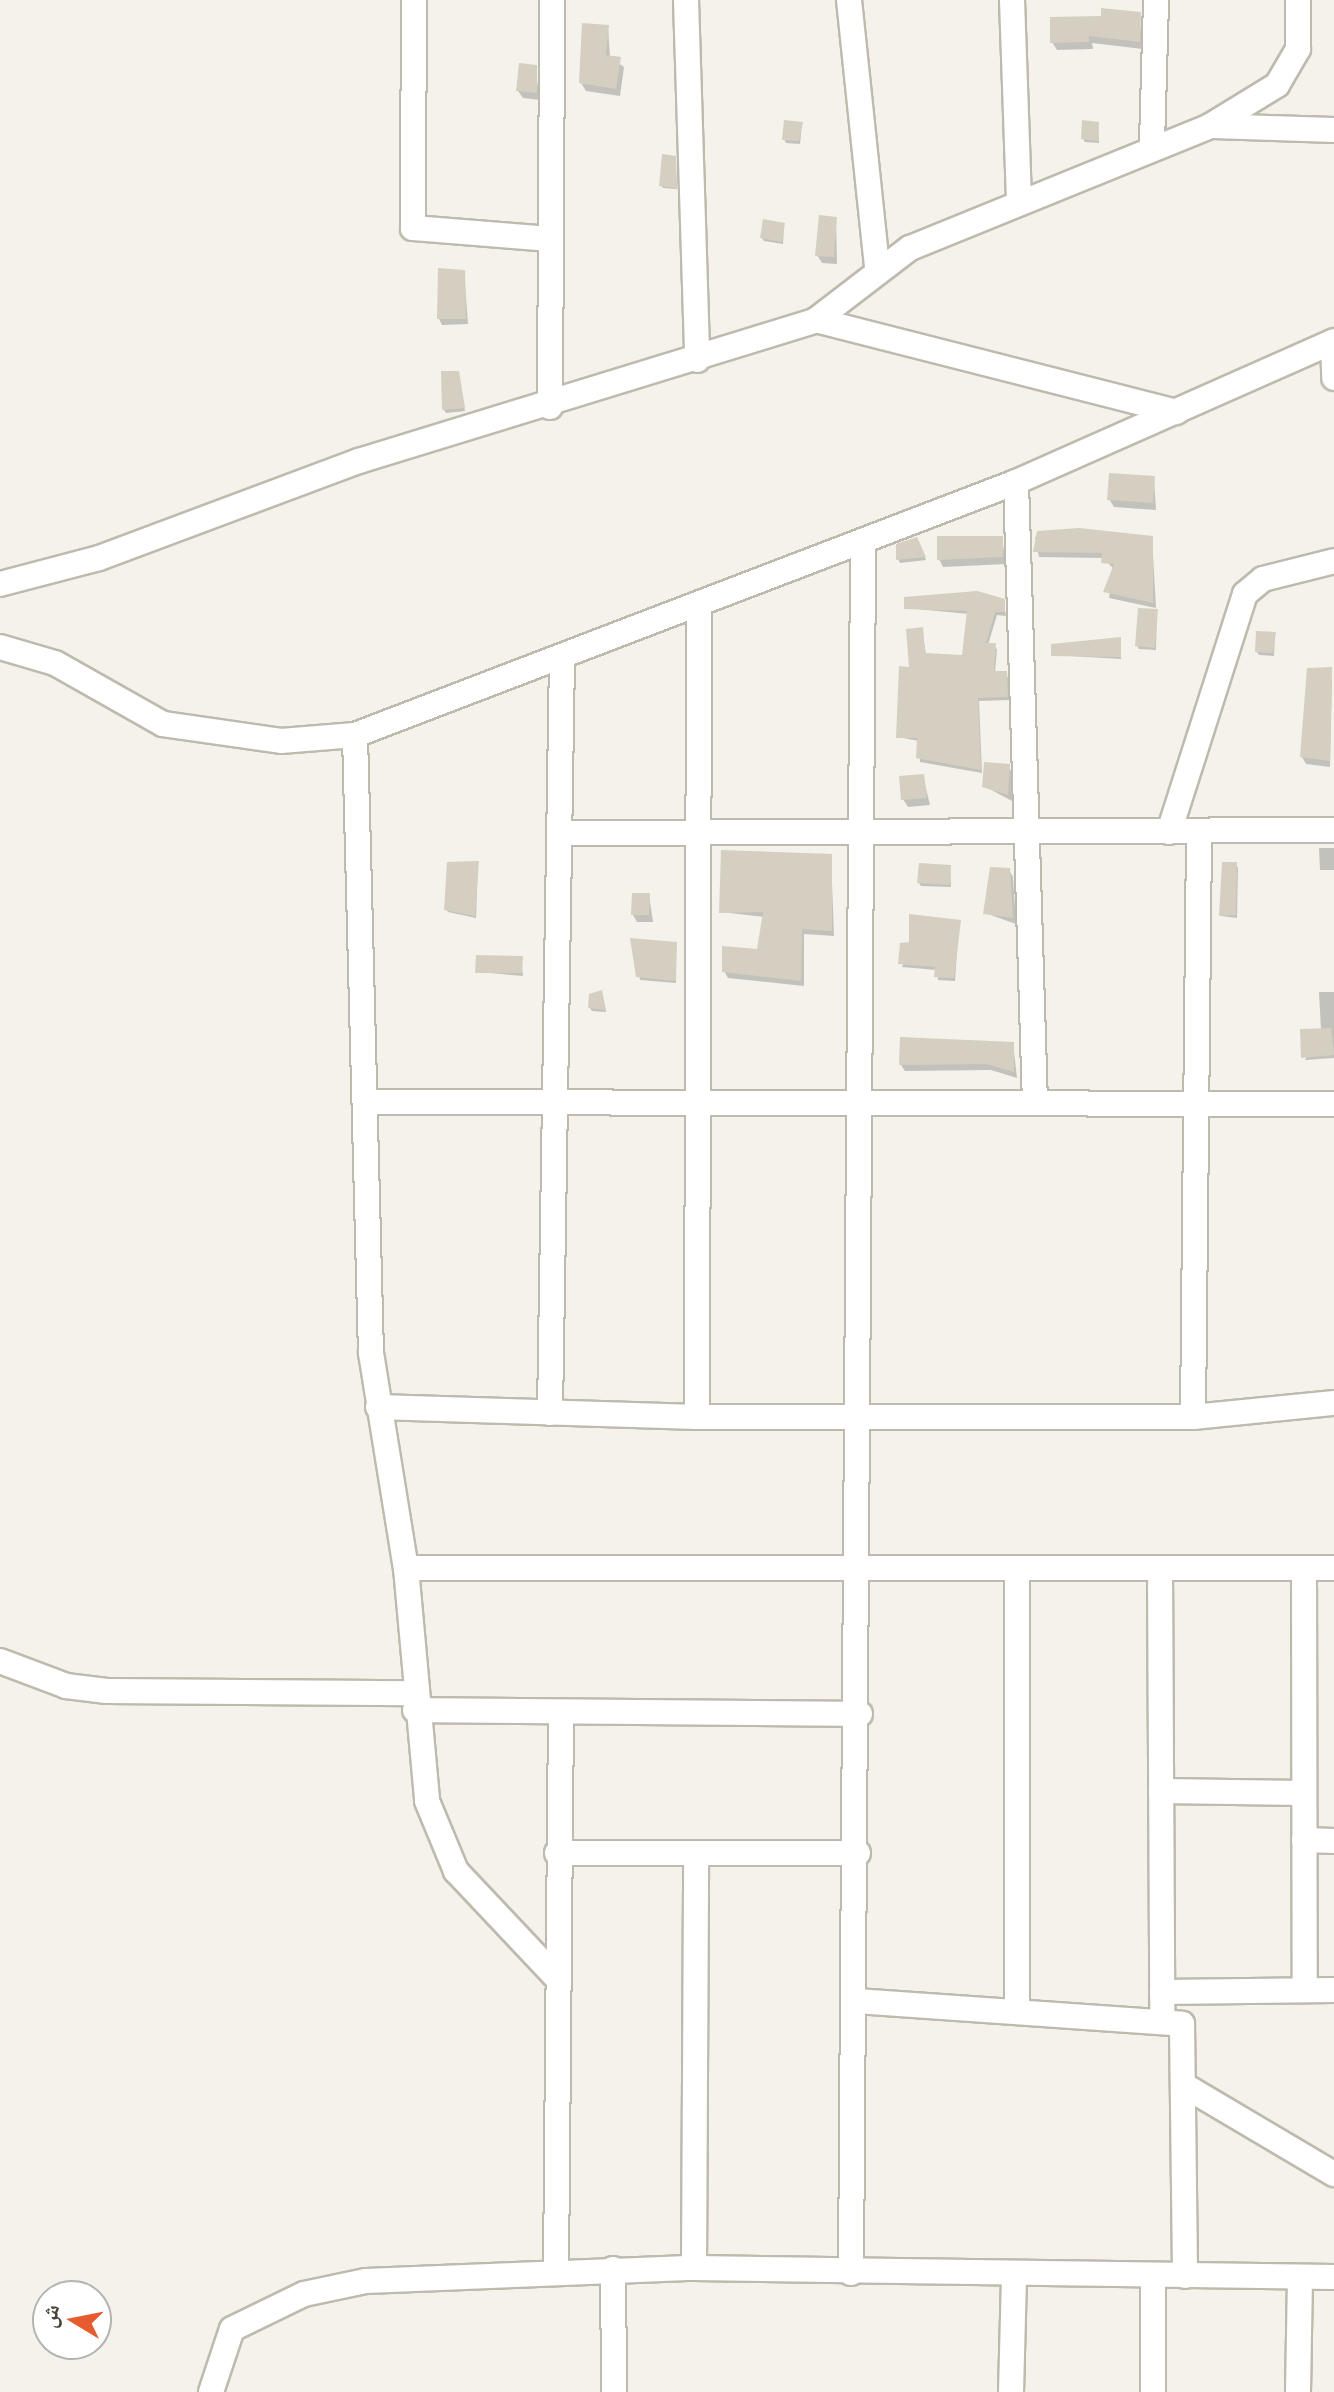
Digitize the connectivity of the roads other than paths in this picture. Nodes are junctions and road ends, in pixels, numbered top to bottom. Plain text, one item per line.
1 (414, 0) edge
2 (552, 0) edge
3 (686, 0) edge
4 (849, 0) edge
5 (1012, 0) edge
6 (1156, 0) edge
7 (1298, 0) edge
8 (1210, 126) junction
9 (1334, 130) edge
10 (1152, 144) junction
11 (1019, 199) junction
12 (551, 239) junction
13 (877, 268) junction
14 (816, 320) junction
15 (1334, 342) edge
16 (697, 360) junction
17 (1334, 378) edge
18 (550, 407) junction
19 (1176, 412) junction
20 (1016, 482) junction
21 (863, 541) junction
22 (1334, 561) edge
23 (0, 584) edge
24 (699, 607) junction
25 (0, 647) edge
26 (562, 657) junction
27 (355, 735) junction
28 (862, 830) junction
29 (1334, 830) edge
30 (699, 832) junction
31 (1030, 832) junction
32 (1169, 832) junction
33 (561, 833) junction
34 (1199, 833) junction
35 (368, 1102) junction
36 (1195, 1102) junction
37 (1035, 1103) junction
38 (558, 1104) junction
39 (1334, 1104) edge
40 (699, 1106) junction
41 (857, 1108) junction
42 (1334, 1403) edge
43 (378, 1407) junction
44 (550, 1413) junction
45 (697, 1417) junction
46 (1193, 1417) junction
47 (859, 1418) junction
48 (406, 1568) junction
49 (1017, 1568) junction
50 (1304, 1568) junction
51 (1334, 1568) edge
52 (857, 1569) junction
53 (1160, 1569) junction
54 (0, 1661) edge
55 (415, 1702) junction
56 (561, 1713) junction
57 (860, 1714) junction
58 (1161, 1791) junction
59 (1304, 1793) junction
60 (1304, 1840) junction
61 (1334, 1841) edge
62 (557, 1853) junction
63 (858, 1853) junction
64 (696, 1854) junction
65 (555, 1976) junction
66 (1305, 1990) junction
67 (1334, 1990) edge
68 (1162, 1992) junction
69 (856, 2001) junction
70 (1017, 2010) junction
71 (1162, 2019) junction
72 (1185, 2086) junction
73 (1334, 2174) edge
74 (694, 2268) junction
75 (613, 2269) junction
76 (556, 2272) junction
77 (851, 2273) junction
78 (1014, 2274) junction
79 (1153, 2275) junction
80 (1185, 2276) junction
81 (1300, 2277) junction
82 (1334, 2277) edge
83 (211, 2392) edge
84 (614, 2392) edge
85 (1011, 2392) edge
86 (1153, 2392) edge
87 (1298, 2392) edge

1 - 12 street
2 - 12 street
3 - 16 street
4 - 13 street
5 - 11 street
6 - 10 street
7 - 8 street
8 - 9 street
8 - 10 street
10 - 11 street
11 - 13 street
12 - 18 street
13 - 14 street
14 - 16 street
14 - 19 street
15 - 17 street
15 - 19 street
16 - 18 street
18 - 23 street
19 - 20 street
20 - 21 street
20 - 31 street
21 - 24 street
21 - 28 street
22 - 32 street
24 - 26 street
24 - 30 street
25 - 27 street
26 - 27 street
26 - 33 street
27 - 35 street
28 - 30 street
28 - 31 street
28 - 41 street
29 - 34 street
30 - 33 street
30 - 40 street
31 - 32 street
31 - 37 street
32 - 34 street
33 - 38 street
34 - 36 street
35 - 38 street
35 - 43 street
36 - 37 street
36 - 39 street
36 - 46 street
37 - 41 street
38 - 40 street
38 - 44 street
40 - 41 street
40 - 45 street
41 - 47 street
42 - 46 street
43 - 44 street
43 - 48 street
44 - 45 street
45 - 47 street
46 - 47 street
47 - 52 street
48 - 52 street
48 - 55 street
49 - 52 street
49 - 53 street
49 - 70 street
50 - 51 street
50 - 53 street
50 - 59 street
52 - 57 street
53 - 58 street
54 - 55 street
55 - 56 street
55 - 65 street
56 - 57 street
56 - 62 street
57 - 63 street
58 - 59 street
58 - 68 street
59 - 60 street
60 - 61 street
60 - 66 street
62 - 64 street
62 - 65 street
63 - 64 street
63 - 69 street
64 - 74 street
65 - 76 street
66 - 67 street
66 - 68 street
68 - 71 street
69 - 70 street
69 - 77 street
70 - 71 street
71 - 72 street
72 - 73 street
72 - 80 street
74 - 75 street
74 - 77 street
75 - 76 street
75 - 84 street
76 - 83 street
77 - 78 street
78 - 79 street
78 - 85 street
79 - 80 street
79 - 86 street
80 - 81 street
81 - 82 street
81 - 87 street

